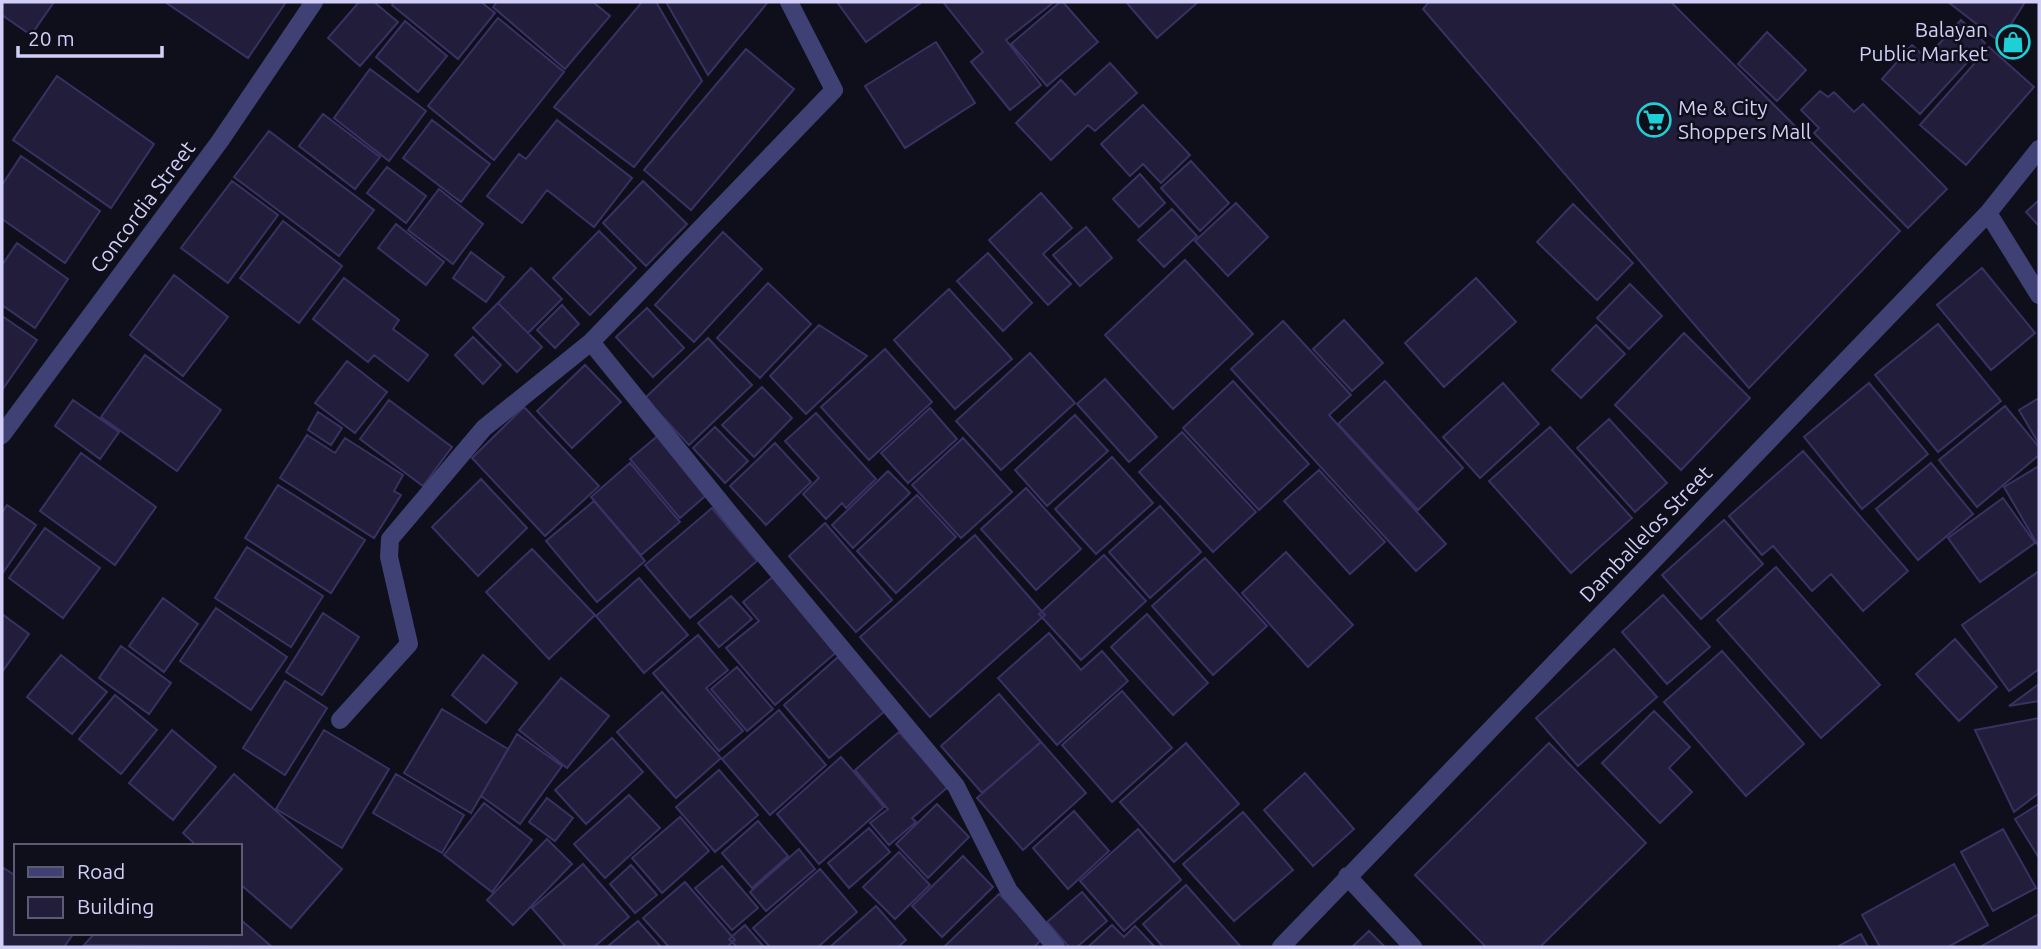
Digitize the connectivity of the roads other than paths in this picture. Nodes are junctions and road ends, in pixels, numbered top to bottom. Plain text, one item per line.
1 (314, 2) edge
2 (789, 2) edge
3 (2039, 149) edge
4 (1988, 213) junction
5 (2039, 295) edge
6 (591, 342) junction
7 (2, 435) edge
8 (340, 720) dead end
9 (1347, 876) junction
10 (1056, 947) edge
11 (1281, 947) edge
12 (1413, 947) edge

1 - 7 street, Concordia Street
2 - 6 street
3 - 4 street, Damballelos Street
4 - 5 street
4 - 9 street, Damballelos Street
6 - 8 street
6 - 10 street
9 - 11 street, Damballelos Street
9 - 12 street

